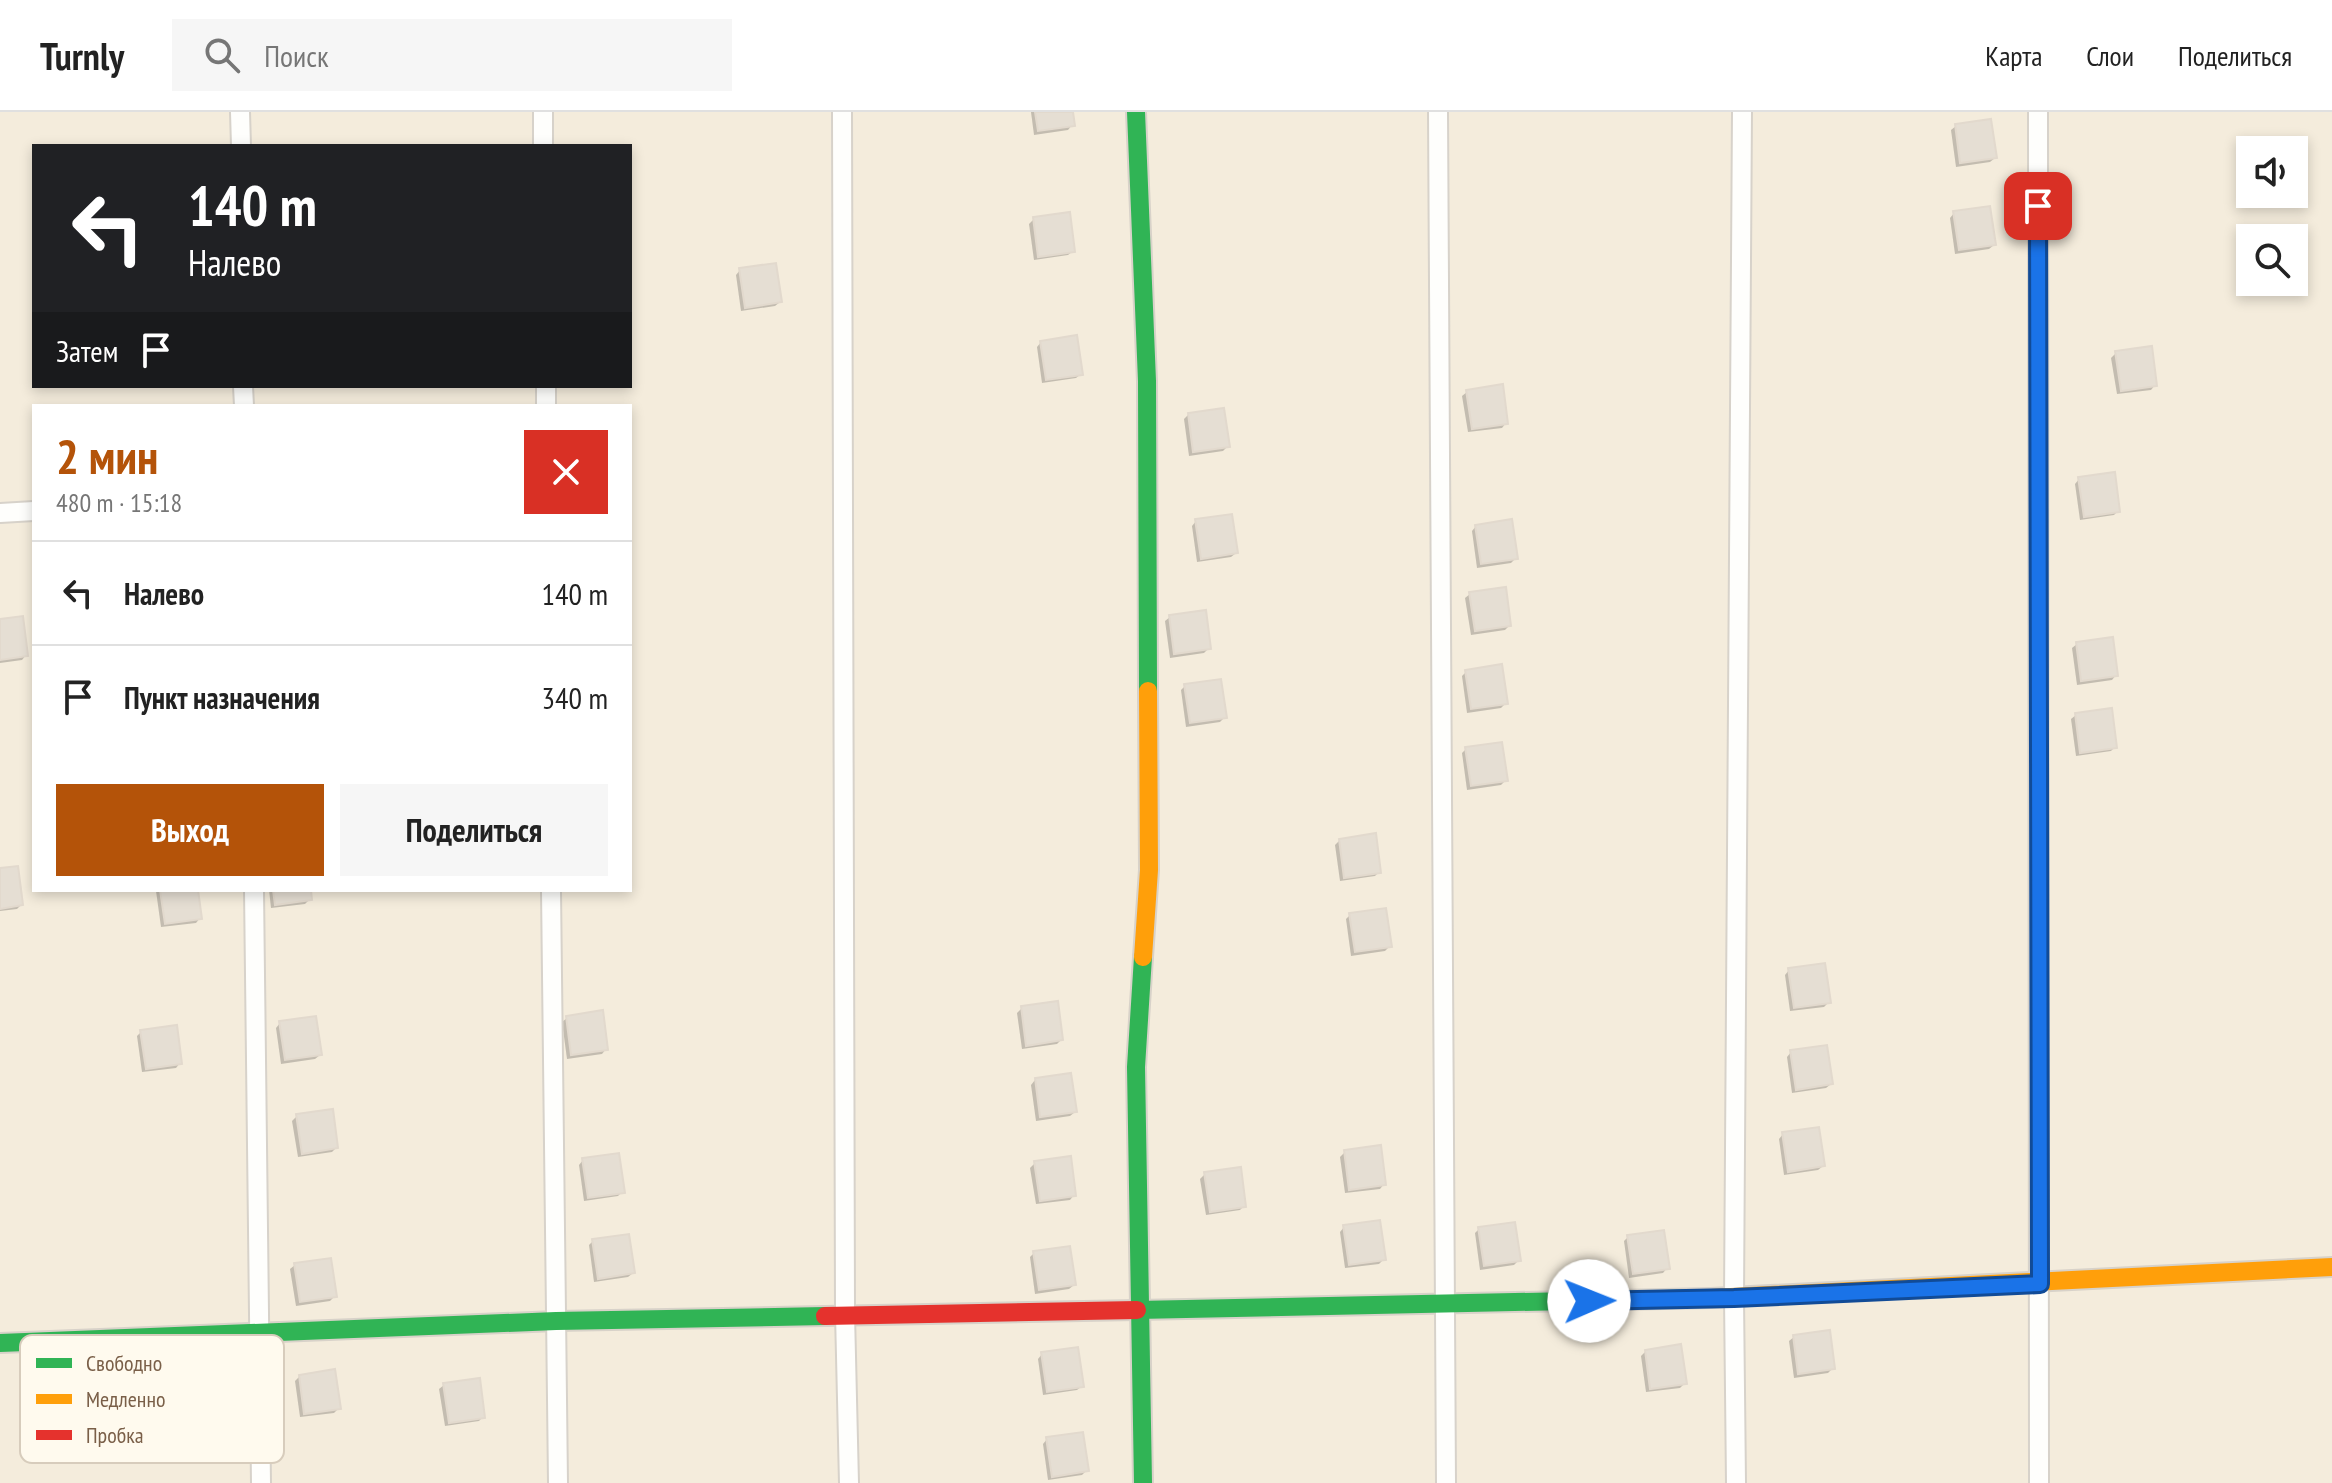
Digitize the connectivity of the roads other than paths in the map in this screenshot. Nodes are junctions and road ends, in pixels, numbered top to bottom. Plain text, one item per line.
1 (240, 112) edge
2 (543, 112) edge
3 (842, 112) edge
4 (1136, 112) edge
5 (1438, 112) edge
6 (1742, 112) edge
7 (2038, 112) edge
8 (241, 144) edge
9 (543, 144) edge
10 (32, 511) edge
11 (0, 513) edge
12 (254, 892) edge
13 (551, 892) edge
14 (2332, 1267) edge
15 (2040, 1284) junction
16 (1734, 1298) junction
17 (1444, 1304) junction
18 (1140, 1311) junction
19 (845, 1314) junction
20 (556, 1321) junction
21 (260, 1333) junction
22 (208, 1335) edge
23 (20, 1342) edge
24 (0, 1343) edge
25 (261, 1463) edge
26 (261, 1483) edge
27 (558, 1483) edge
28 (849, 1483) edge
29 (1143, 1483) edge
30 (1446, 1483) edge
31 (1736, 1483) edge
32 (2039, 1483) edge

1 - 8 street
2 - 9 street
3 - 19 street
4 - 18 street
5 - 17 street
6 - 16 street
7 - 15 street
10 - 11 street
12 - 21 street
13 - 20 street
14 - 15 street
15 - 16 street
15 - 32 street
16 - 17 street
16 - 31 street
17 - 18 street
17 - 30 street
18 - 19 street
18 - 29 street
19 - 20 street
19 - 28 street
20 - 21 street
20 - 27 street
21 - 22 street
23 - 24 street
25 - 26 street

